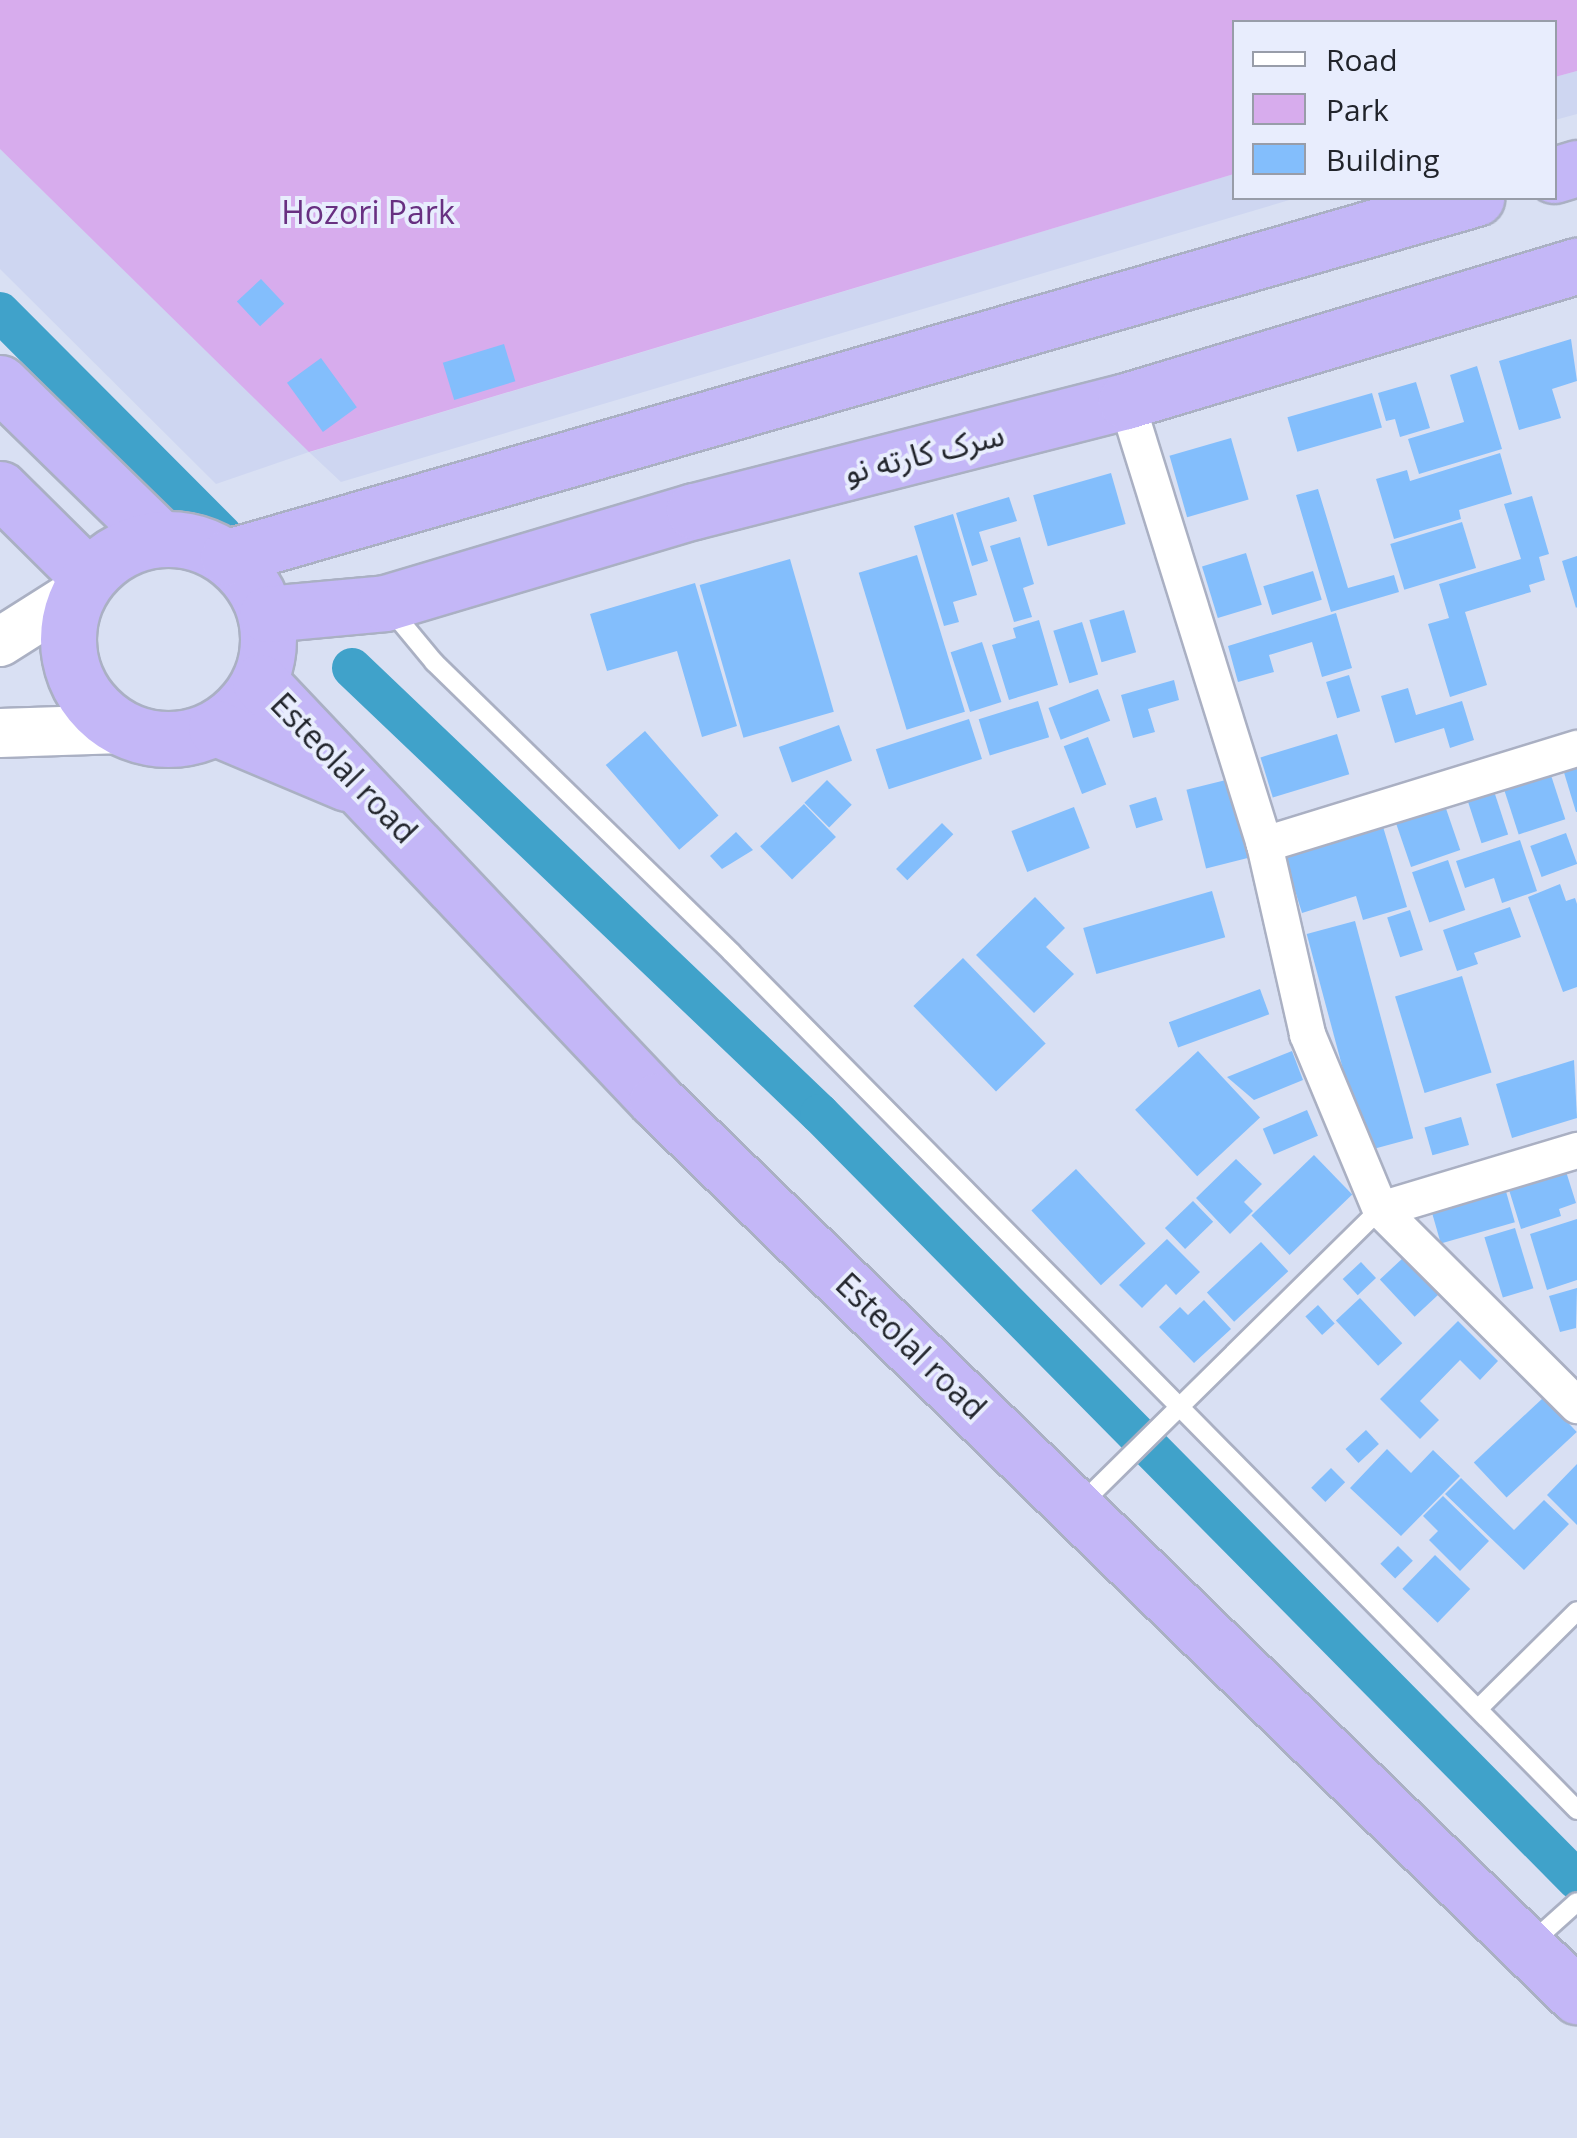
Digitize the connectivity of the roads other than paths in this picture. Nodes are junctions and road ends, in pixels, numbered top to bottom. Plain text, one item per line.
1 (1469, 200) edge
2 (1577, 266) edge
3 (0, 384) edge
4 (1126, 401) junction
5 (0, 489) edge
6 (159, 538) junction
7 (228, 557) junction
8 (84, 584) junction
9 (385, 603) junction
10 (266, 614) junction
11 (0, 642) edge
12 (260, 682) junction
13 (216, 728) junction
14 (122, 729) junction
15 (0, 734) edge
16 (1577, 748) edge
17 (370, 794) junction
18 (1264, 844) junction
19 (1577, 1150) edge
20 (1380, 1209) junction
21 (1577, 1404) edge
22 (1176, 1414) junction
23 (1078, 1507) junction
24 (1577, 1611) edge
25 (1480, 1707) junction
26 (1577, 1810) edge
27 (1555, 1921) edge
28 (1577, 1996) edge

1 - 7 highway
2 - 4 highway, سرک کارته نو
3 - 6 highway
4 - 9 highway, سرک کارته نو
4 - 18 street
5 - 8 highway
6 - 7 highway
6 - 8 highway
7 - 10 highway
8 - 11 main road
8 - 14 highway
9 - 10 highway, سرک کارته نو
9 - 22 lane
10 - 12 highway
12 - 13 highway
12 - 17 highway, Esteolal road
13 - 14 highway
13 - 17 highway
14 - 15 main road
16 - 18 street
17 - 23 highway, Esteolal road
18 - 20 street
19 - 20 street
20 - 21 street
20 - 22 lane
22 - 23 lane
22 - 25 lane
23 - 27 highway, Esteolal road
24 - 25 lane
25 - 26 lane
27 - 28 highway, Esteolal road

